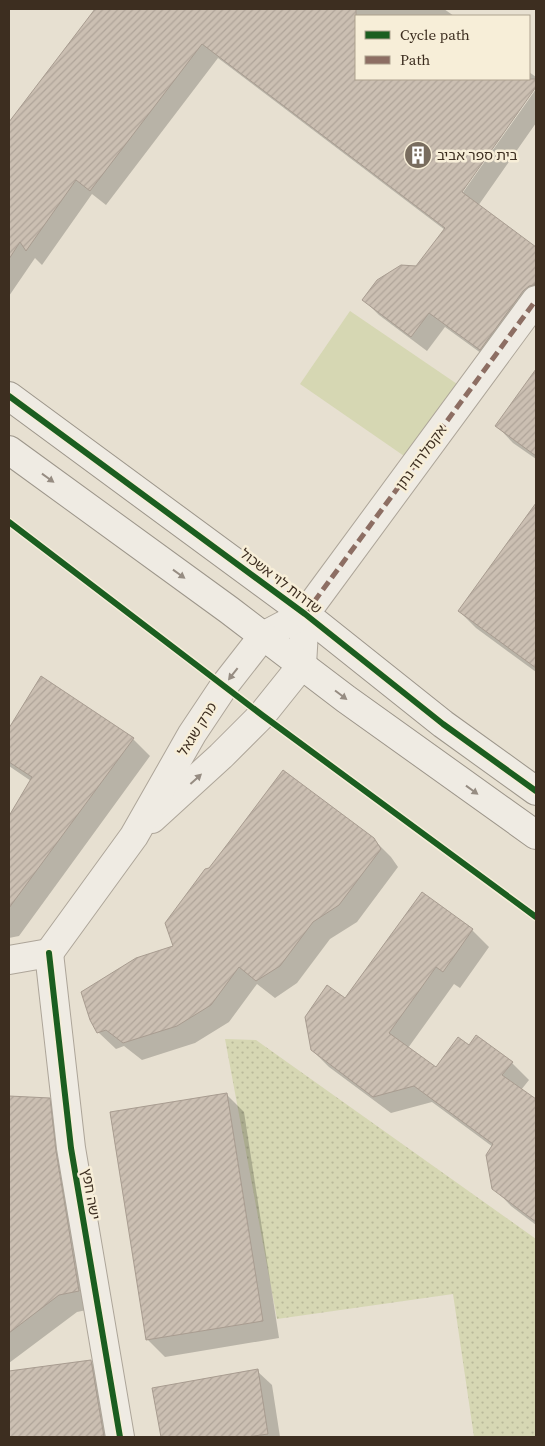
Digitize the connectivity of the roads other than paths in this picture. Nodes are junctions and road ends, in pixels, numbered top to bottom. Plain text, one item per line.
1 (536, 300) edge
2 (9, 396) edge
3 (9, 450) edge
4 (306, 614) junction
5 (263, 636) junction
6 (302, 665) junction
7 (536, 791) edge
8 (134, 836) junction
9 (536, 836) edge
10 (50, 953) junction
11 (9, 960) edge
12 (120, 1437) edge

1 - 4 street, אקסלרוד נתן
2 - 4 street, שדרות לוי אשכול
3 -> 5 street
4 - 5 street, מרק שגאל
4 - 6 street
4 - 7 street, שדרות לוי אשכול
5 - 6 street
5 -> 8 street, מרק שגאל
8 -> 6 street, מרק שגאל
6 -> 9 street
8 - 10 street, מרק שגאל
10 - 11 street
10 - 12 street, ישה חפץ

